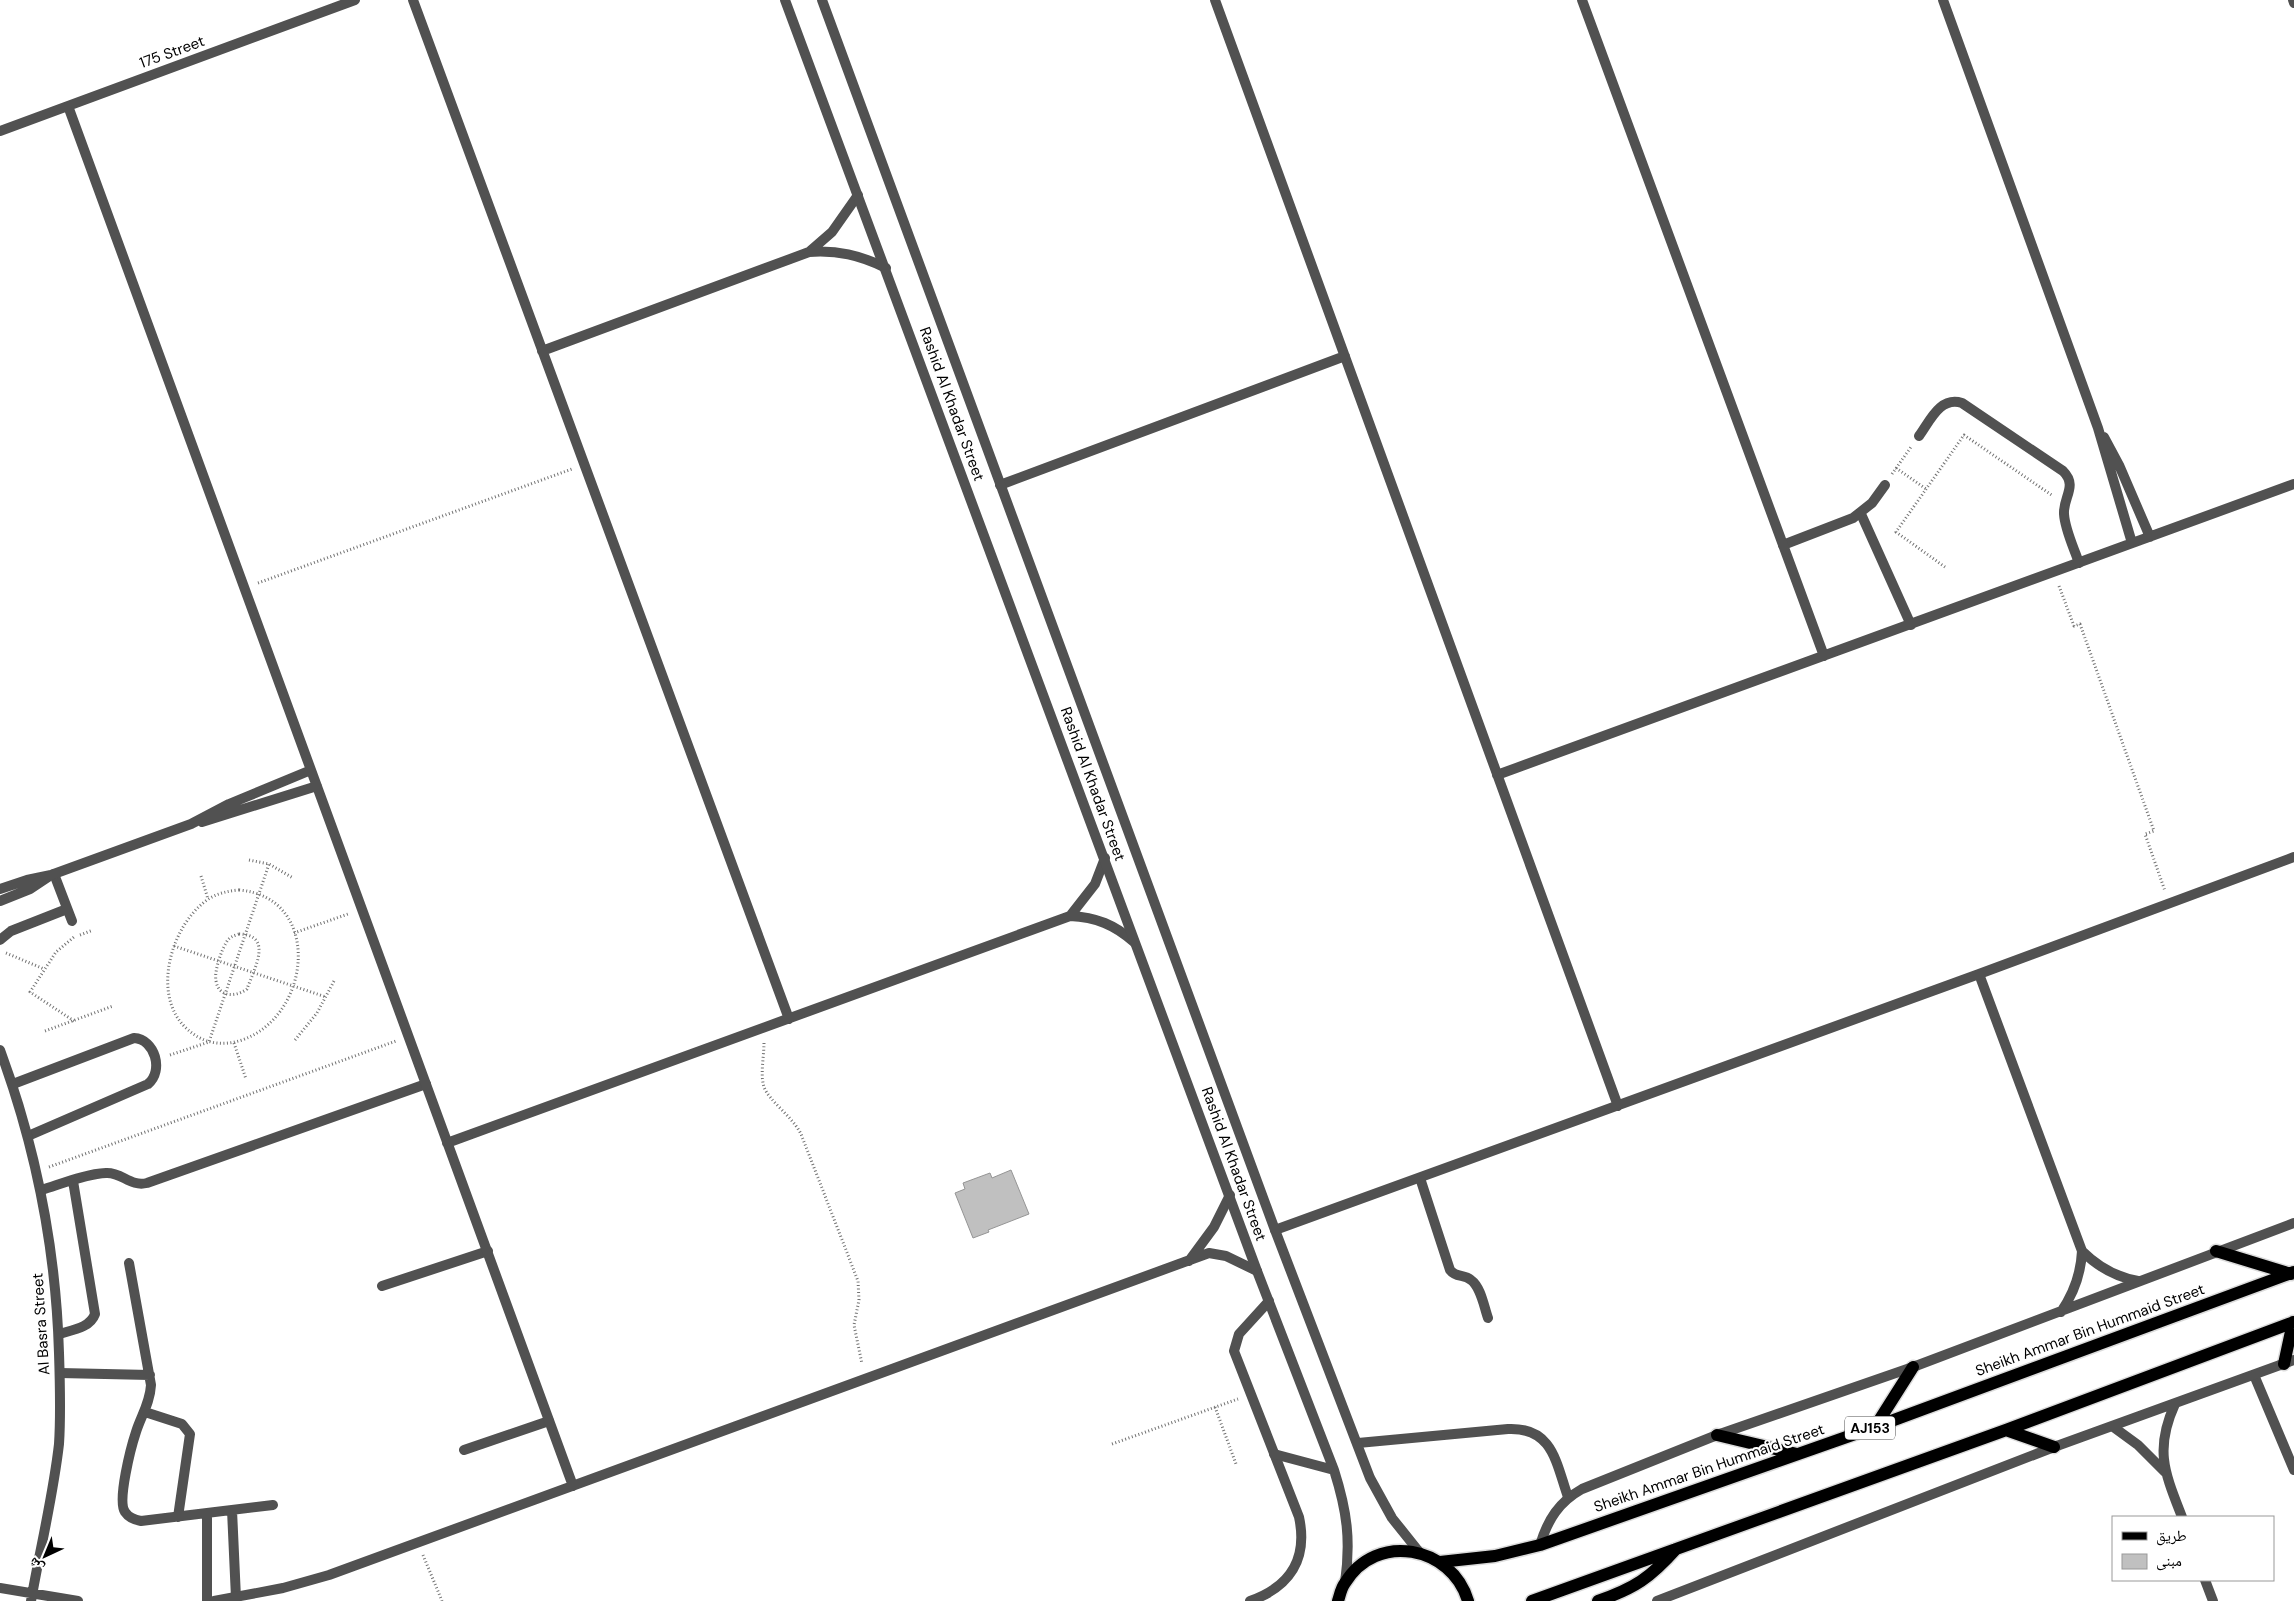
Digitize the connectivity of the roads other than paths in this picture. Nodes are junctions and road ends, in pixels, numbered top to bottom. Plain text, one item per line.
1 (355, 0) edge
2 (413, 0) edge
3 (785, 0) edge
4 (822, 0) edge
5 (1215, 0) edge
6 (1582, 0) edge
7 (1943, 0) edge
8 (68, 106) junction
9 (0, 131) edge
10 (858, 195) junction
11 (809, 252) junction
12 (886, 268) junction
13 (542, 351) junction
14 (1345, 356) junction
15 (2098, 428) junction
16 (1919, 436) road end
17 (2294, 484) edge
18 (1000, 485) junction
19 (1885, 485) road end
20 (1861, 514) junction
21 (2150, 537) junction
22 (2132, 543) junction
23 (1783, 545) junction
24 (2079, 563) junction
25 (1911, 625) junction
26 (1824, 656) junction
27 (311, 770) junction
28 (1497, 775) junction
29 (317, 786) junction
30 (191, 824) junction
31 (2294, 856) edge
32 (1105, 858) junction
33 (53, 874) junction
34 (0, 889) edge
35 (0, 902) edge
36 (67, 909) junction
37 (1070, 916) junction
38 (72, 921) dead end
39 (0, 940) edge
40 (1134, 942) junction
41 (1979, 974) junction
42 (789, 1018) junction
43 (0, 1050) edge
44 (12, 1084) junction
45 (426, 1084) junction
46 (1618, 1106) junction
47 (28, 1136) junction
48 (448, 1143) junction
49 (1420, 1178) junction
50 (73, 1181) junction
51 (41, 1190) junction
52 (1230, 1195) junction
53 (2294, 1223) edge
54 (1275, 1230) junction
55 (488, 1251) junction
56 (2082, 1251) junction
57 (2216, 1251) junction
58 (1188, 1262) junction
59 (129, 1263) dead end
60 (1257, 1270) junction
61 (2292, 1273) edge
62 (2139, 1282) junction
63 (382, 1286) dead end
64 (1269, 1301) junction
65 (2061, 1312) junction
66 (1488, 1318) dead end
67 (2293, 1322) edge
68 (59, 1334) junction
69 (2289, 1362) edge
70 (1913, 1367) junction
71 (60, 1373) junction
72 (150, 1375) junction
73 (2254, 1375) junction
74 (2175, 1404) junction
75 (145, 1412) junction
76 (550, 1420) junction
77 (2112, 1426) junction
78 (1875, 1427) junction
79 (2006, 1430) junction
80 (1717, 1435) junction
81 (1358, 1443) junction
82 (2054, 1447) junction
83 (464, 1450) dead end
84 (1274, 1454) junction
85 (1797, 1454) junction
86 (2292, 1458) edge
87 (1334, 1470) junction
88 (2294, 1470) edge
89 (2165, 1473) junction
90 (573, 1486) junction
91 (1568, 1497) junction
92 (273, 1505) dead end
93 (232, 1510) junction
94 (208, 1513) junction
95 (2182, 1516) edge
96 (178, 1517) junction
97 (1540, 1545) junction
98 (1678, 1547) junction
99 (1420, 1552) junction
100 (1440, 1562) junction
101 (2205, 1581) edge
102 (1345, 1583) junction
103 (0, 1588) edge
104 (31, 1597) edge
105 (236, 1598) junction
106 (78, 1601) edge
107 (207, 1601) edge
108 (214, 1601) edge
109 (1250, 1601) edge
110 (1338, 1601) edge
111 (1468, 1601) edge
112 (1532, 1601) edge
113 (1598, 1601) edge
114 (1657, 1601) edge
115 (2213, 1601) edge

1 - 8 street, 175 Street
2 - 13 street
3 - 10 street, Rashid Al Khadar Street
4 - 18 street, Rashid Al Khadar Street
5 - 14 street
6 - 23 street
7 - 15 street
8 - 9 street, 175 Street
8 - 27 street
10 - 11 street
10 - 12 street, Rashid Al Khadar Street
11 - 12 street
11 - 13 street
12 - 32 street, Rashid Al Khadar Street
13 - 42 street
14 - 18 street
14 - 28 street
15 - 21 street
15 - 22 street
16 - 24 street
17 - 21 street
18 - 54 street, Rashid Al Khadar Street
19 - 20 street
20 - 23 street
20 - 25 street
21 - 22 street
22 - 24 street
23 - 26 street
24 - 25 street
25 - 26 street
26 - 28 street
27 - 29 street
27 - 30 street
28 - 46 street
29 - 30 street
29 - 45 street
30 - 33 street
31 - 41 street
32 - 37 street
32 - 40 street, Rashid Al Khadar Street
33 - 34 street
33 - 35 street
33 - 36 street
36 - 38 street
36 - 39 street
37 - 40 street
37 - 42 street
40 - 52 street, Rashid Al Khadar Street
41 - 46 street
41 - 56 street
42 - 48 street
43 - 44 street, Al Basra Street
44 - 47 street, Al Basra Street
44 - 47 street
45 - 48 street
45 - 50 street
46 - 49 street
47 - 51 street, Al Basra Street
48 - 55 street
49 - 54 street
49 - 66 street
50 - 51 street
50 - 68 street
51 - 68 street, Al Basra Street
52 - 58 street
52 - 60 street, Rashid Al Khadar Street
53 - 57 street
54 - 81 street, Rashid Al Khadar Street
55 - 63 street
55 - 76 street
56 - 62 street
56 - 65 street
57 - 61 main road
57 - 62 street
58 - 60 street
58 - 90 street
59 - 72 street
60 - 64 street, Rashid Al Khadar Street
61 - 78 main road, Sheikh Ammar Bin Hummaid Street / AJ153
62 - 65 street
64 - 84 street
64 - 87 street, Rashid Al Khadar Street
65 - 70 street
67 - 69 main road
67 - 79 main road
68 - 71 street, Al Basra Street
69 - 73 street
70 - 78 main road
70 - 80 street
71 - 72 street
71 - 104 street, Al Basra Street
72 - 75 street
73 - 74 street
73 - 86 street
74 - 77 street
74 - 89 street
75 - 96 street
75 - 96 street
76 - 83 street
76 - 90 street
77 - 82 street
77 - 89 street
78 - 85 main road, Sheikh Ammar Bin Hummaid Street / AJ153
79 - 82 main road
79 - 98 main road
80 - 85 main road
80 - 91 street
81 - 91 street
81 - 99 street, Rashid Al Khadar Street
82 - 114 street
84 - 87 street
84 - 109 street
85 - 97 main road, Sheikh Ammar Bin Hummaid Street / AJ153
86 - 88 street
87 - 102 street, Rashid Al Khadar Street
89 - 95 street
90 - 105 street
91 - 97 street
92 - 93 street
93 - 94 street
93 - 105 street
94 - 96 street
94 - 107 street
97 - 100 main road, Sheikh Ammar Bin Hummaid Street / AJ153
98 - 112 main road
98 - 113 main road
99 - 100 main road
99 - 102 main road
100 - 111 main road
101 - 115 street
102 - 110 main road
103 - 104 street
104 - 106 street
105 - 108 street

